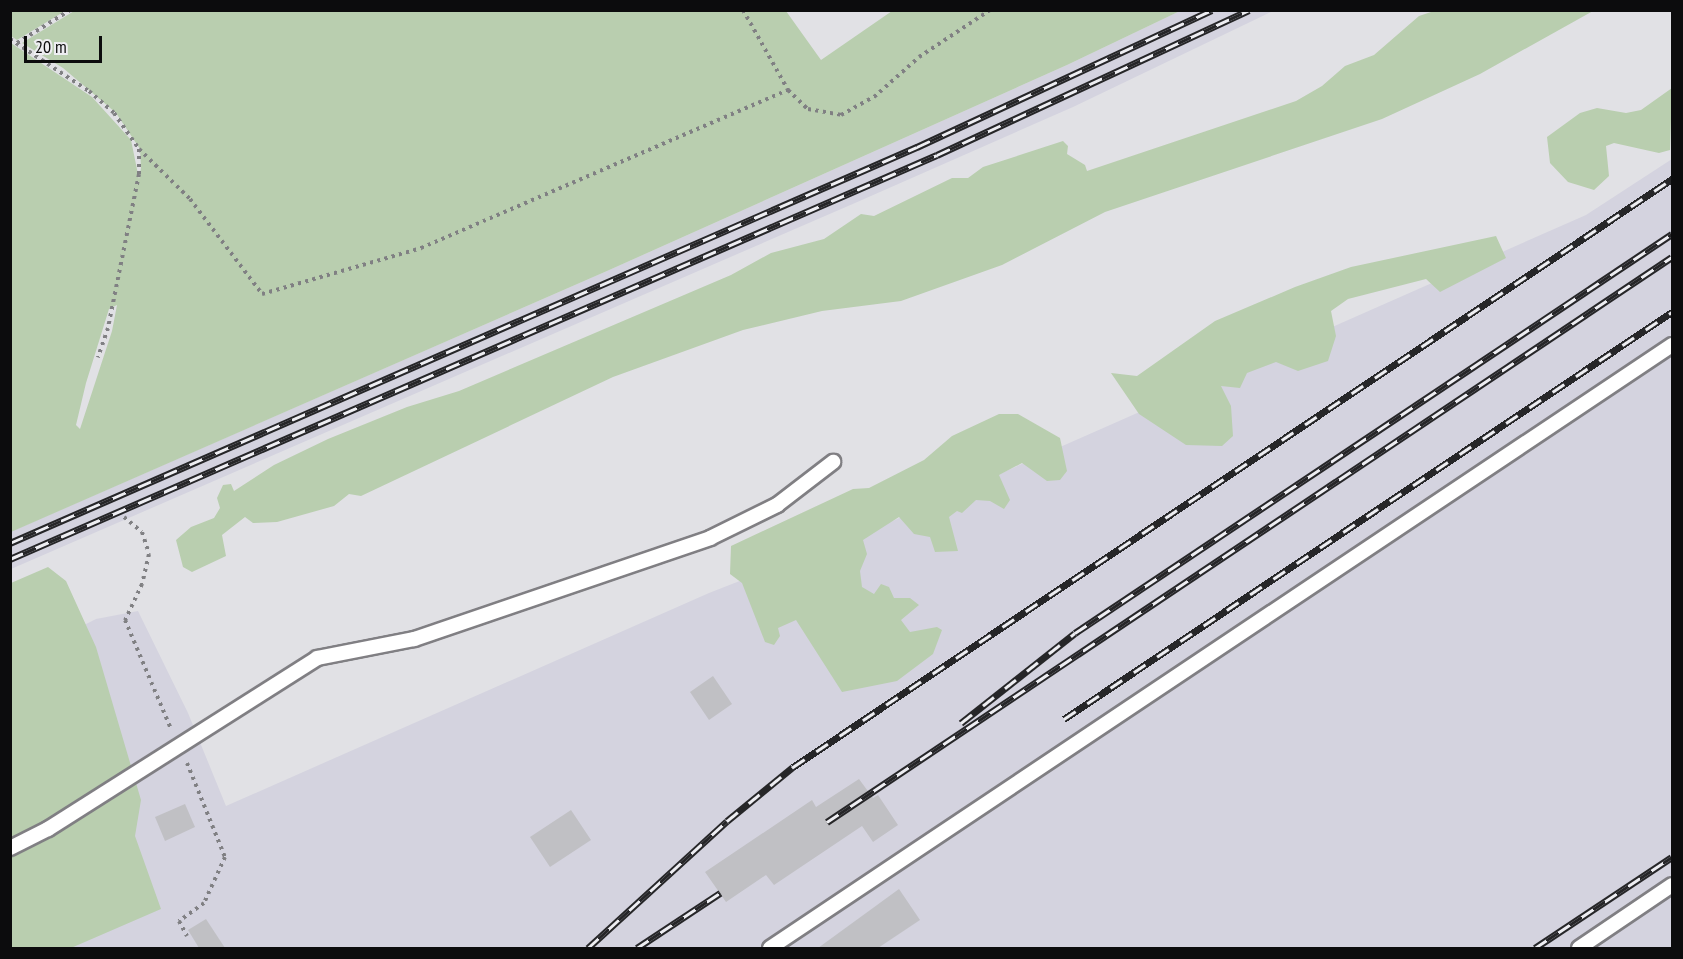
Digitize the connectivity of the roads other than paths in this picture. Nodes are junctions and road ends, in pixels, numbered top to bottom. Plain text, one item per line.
1 (1672, 345) edge
2 (833, 462) dead end
3 (10, 848) edge
4 (1672, 885) edge
5 (770, 948) edge
6 (1579, 948) edge

1 - 5 lane
2 - 3 lane
4 - 6 lane

